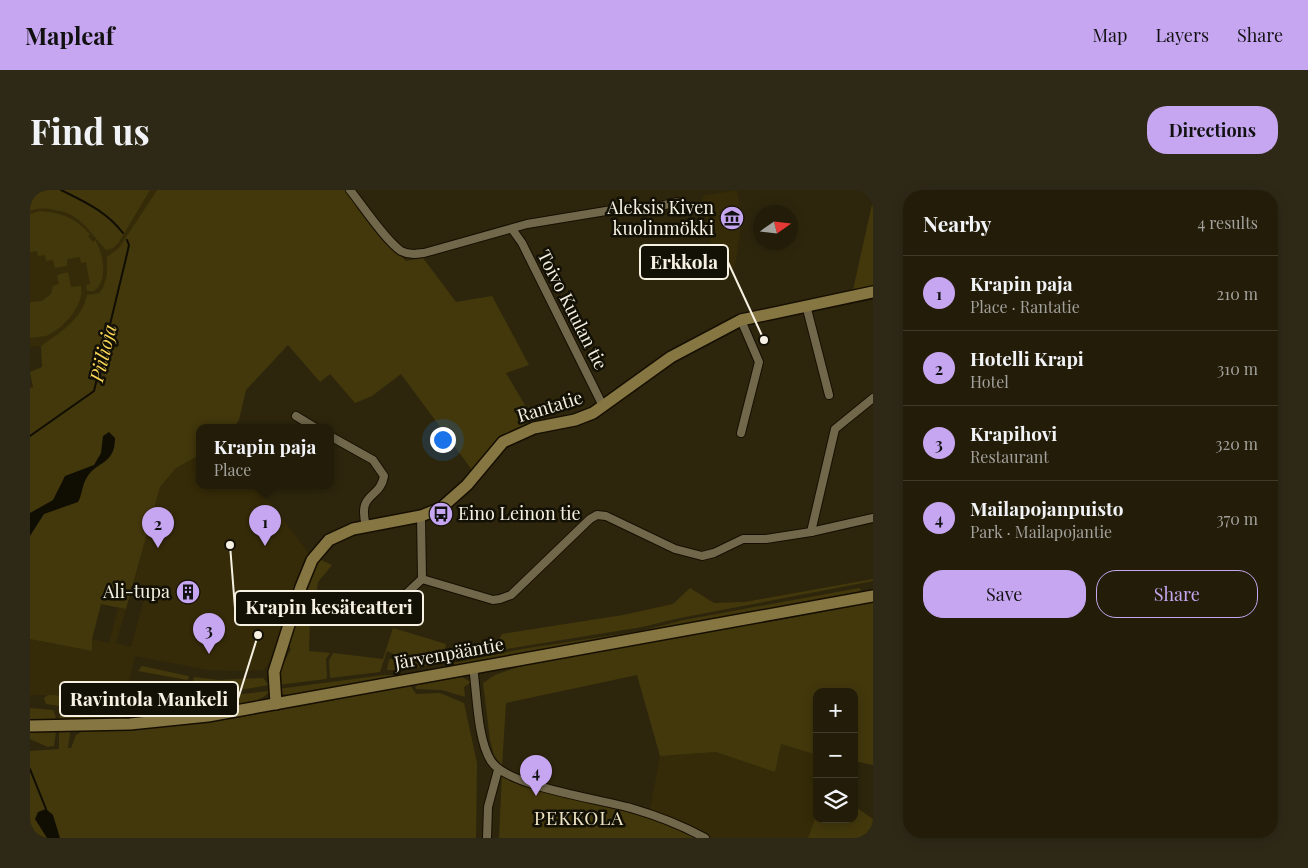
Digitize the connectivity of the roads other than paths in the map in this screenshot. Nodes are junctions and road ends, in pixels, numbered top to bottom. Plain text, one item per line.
1 (350, 190) edge
2 (677, 202) dead end
3 (512, 229) junction
4 (873, 292) edge
5 (806, 305) junction
6 (741, 320) junction
7 (829, 395) dead end
8 (873, 398) edge
9 (603, 406) junction
10 (296, 416) dead end
11 (309, 424) edge
12 (741, 433) dead end
13 (334, 438) edge
14 (421, 516) junction
15 (873, 518) edge
16 (366, 526) junction
17 (811, 532) junction
18 (422, 579) junction
19 (873, 596) edge
20 (401, 605) dead end
21 (473, 667) junction
22 (276, 704) junction
23 (30, 726) edge
24 (498, 770) junction
25 (487, 838) edge
26 (705, 838) edge

1 - 3 street
2 - 3 street
3 - 9 street, Toivo Kuulan tie
4 - 5 main road, Rantatie
5 - 6 main road, Rantatie
5 - 7 street
6 - 9 main road, Rantatie
6 - 12 street
8 - 17 street
9 - 14 main road, Rantatie
10 - 11 street
13 - 16 street
14 - 16 main road, Rantatie
14 - 18 street
15 - 17 street
16 - 22 main road, Rantatie
17 - 18 street
18 - 20 street
19 - 21 main road, Järvenpääntie
21 - 22 main road, Järvenpääntie
21 - 24 street
22 - 23 main road, Järvenpääntie
24 - 25 street
24 - 26 street

